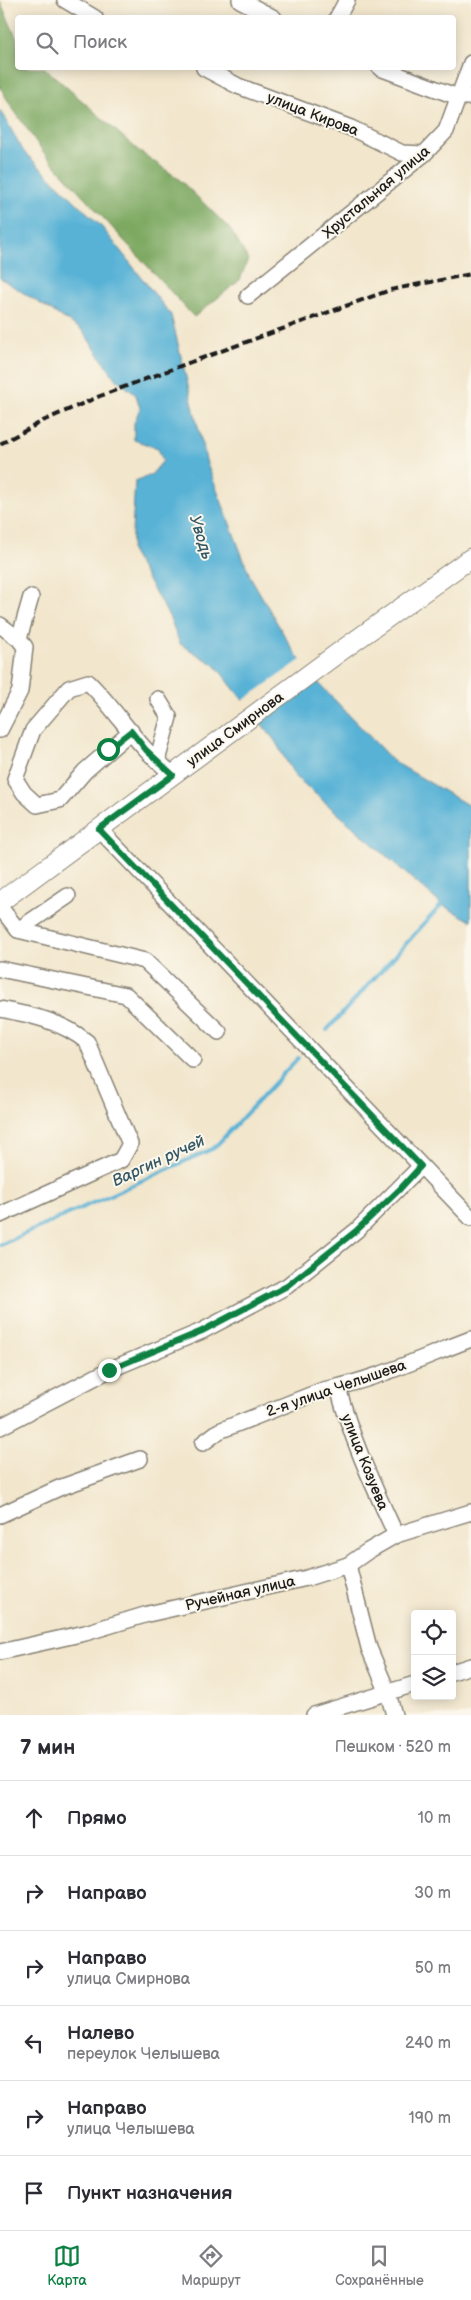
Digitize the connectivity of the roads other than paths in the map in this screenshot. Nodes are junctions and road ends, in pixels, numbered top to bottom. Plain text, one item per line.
1 (65, 0) edge
2 (348, 0) edge
3 (249, 2) edge
4 (90, 15) edge
5 (269, 15) edge
6 (339, 15) edge
7 (471, 63) edge
8 (208, 70) edge
9 (386, 70) edge
10 (464, 97) edge
11 (424, 154) junction
12 (248, 296) dead end
13 (471, 558) edge
14 (31, 596) dead end
15 (0, 625) edge
16 (19, 639) junction
17 (158, 699) dead end
18 (4, 712) edge
19 (0, 730) edge
20 (131, 731) junction
21 (157, 761) junction
22 (173, 775) junction
23 (99, 829) junction
24 (68, 896) dead end
25 (0, 902) edge
26 (0, 907) edge
27 (18, 930) junction
28 (0, 970) edge
29 (0, 1009) edge
30 (219, 1032) dead end
31 (193, 1060) dead end
32 (421, 1166) junction
33 (469, 1213) edge
34 (0, 1215) edge
35 (471, 1339) edge
36 (338, 1388) junction
37 (0, 1427) edge
38 (203, 1443) dead end
39 (140, 1459) dead end
40 (471, 1512) edge
41 (0, 1515) edge
42 (396, 1535) junction
43 (348, 1565) junction
44 (0, 1652) edge
45 (471, 1666) edge
46 (456, 1671) edge
47 (411, 1685) edge
48 (388, 1693) junction
49 (314, 1715) edge
50 (394, 1715) edge

1 - 4 street
2 - 6 street
3 - 5 street
7 - 10 street, Хрустальная улица
8 - 11 street, улица Кирова
9 - 10 street
10 - 11 street, Хрустальная улица
11 - 12 street, Хрустальная улица
13 - 22 main road, улица Смирнова
14 - 16 street
15 - 16 street
16 - 18 street
17 - 21 street
18 - 19 street
20 - 20 street
20 - 21 street
21 - 22 street
22 - 23 main road, улица Смирнова
23 - 25 main road, улица Смирнова
23 - 32 street
24 - 27 street
26 - 27 street
27 - 30 street
28 - 31 street
29 - 34 street
32 - 33 street
32 - 37 street
35 - 36 street, 2-я улица Челышева
36 - 38 street, 2-я улица Челышева
36 - 42 street, улица Козуева
39 - 41 street
40 - 42 street, Ручейная улица
42 - 43 street, Ручейная улица
43 - 44 street, Ручейная улица
43 - 48 street
45 - 46 street
47 - 48 street
48 - 49 street
48 - 50 street

